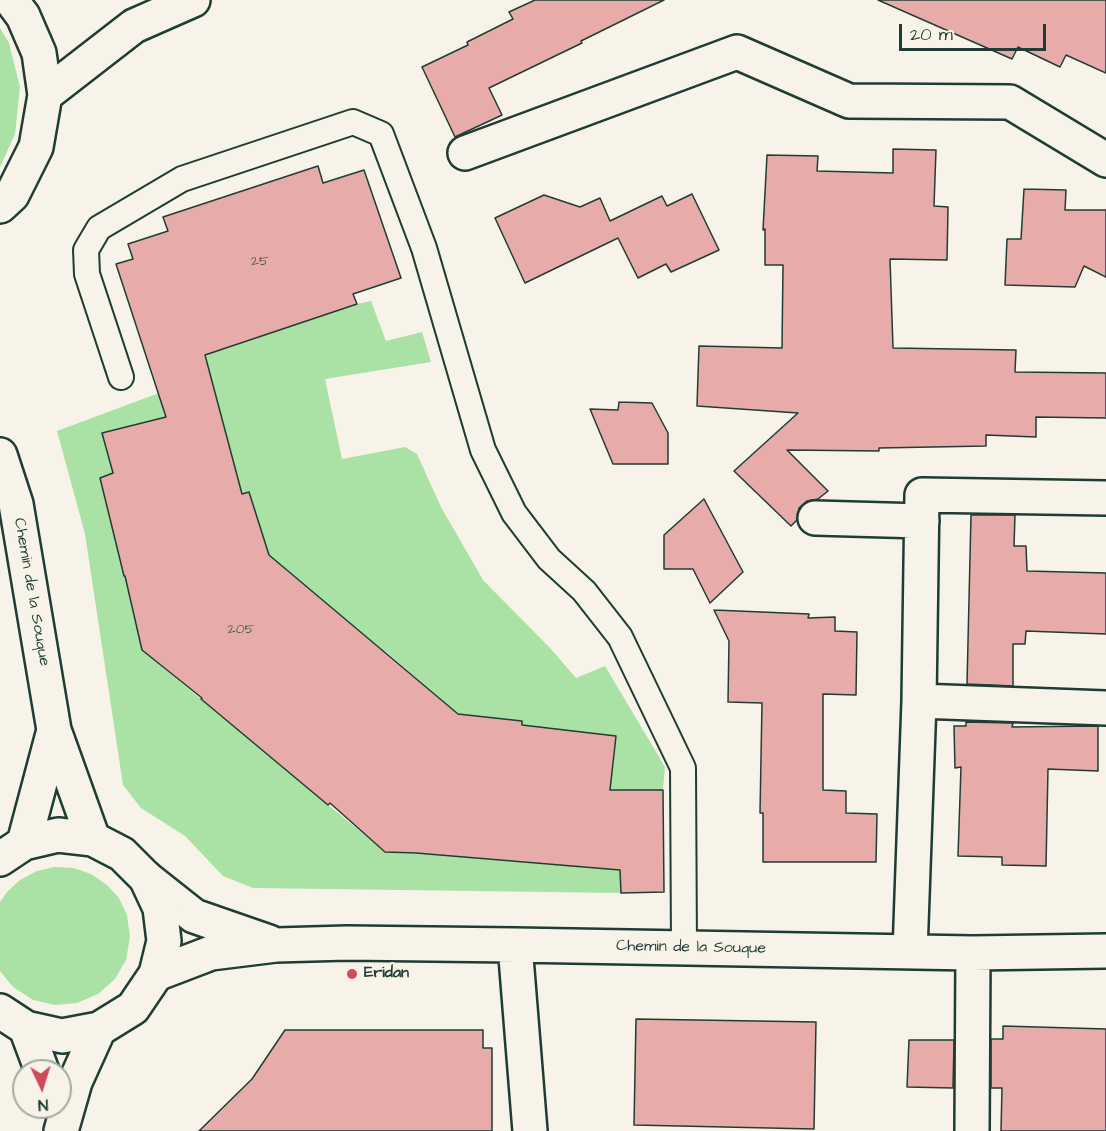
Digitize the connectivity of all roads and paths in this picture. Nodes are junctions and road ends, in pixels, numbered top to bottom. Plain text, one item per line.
1 (11, 0) edge
2 (193, 0) edge
3 (45, 95) junction
4 (465, 153) dead end
5 (1106, 160) edge
6 (0, 206) edge
7 (121, 377) dead end
8 (0, 455) edge
9 (1106, 498) edge
10 (815, 518) dead end
11 (922, 521) junction
12 (919, 701) junction
13 (1106, 708) edge
14 (54, 730) junction
15 (93, 839) junction
16 (12, 851) edge
17 (146, 878) junction
18 (276, 945) junction
19 (515, 945) junction
20 (684, 948) junction
21 (1106, 951) edge
22 (910, 952) junction
23 (973, 953) junction
24 (156, 974) junction
25 (13, 1020) edge
26 (99, 1029) junction
27 (35, 1059) edge
28 (61, 1131) edge
29 (530, 1131) edge
30 (972, 1131) edge

1 - 3 street
2 - 3 street
3 - 6 street
4 - 5 street
7 - 20 lane
8 - 14 street, Chemin de la Souque
9 - 11 street
10 - 11 street
11 - 12 street
12 - 13 street
12 - 22 street
14 - 15 street, Chemin de la Souque
14 - 16 street, Chemin de la Souque
15 - 16 street
15 - 17 street
17 - 18 street, Chemin de la Souque
17 - 24 street
18 - 19 street, Chemin de la Souque
18 - 24 street, Chemin de la Souque
19 - 20 street, Chemin de la Souque
19 - 29 street
20 - 22 street, Chemin de la Souque
21 - 23 street, Chemin de la Souque
22 - 23 street, Chemin de la Souque
23 - 30 street
24 - 26 street
25 - 26 street
25 - 27 street
26 - 28 street

